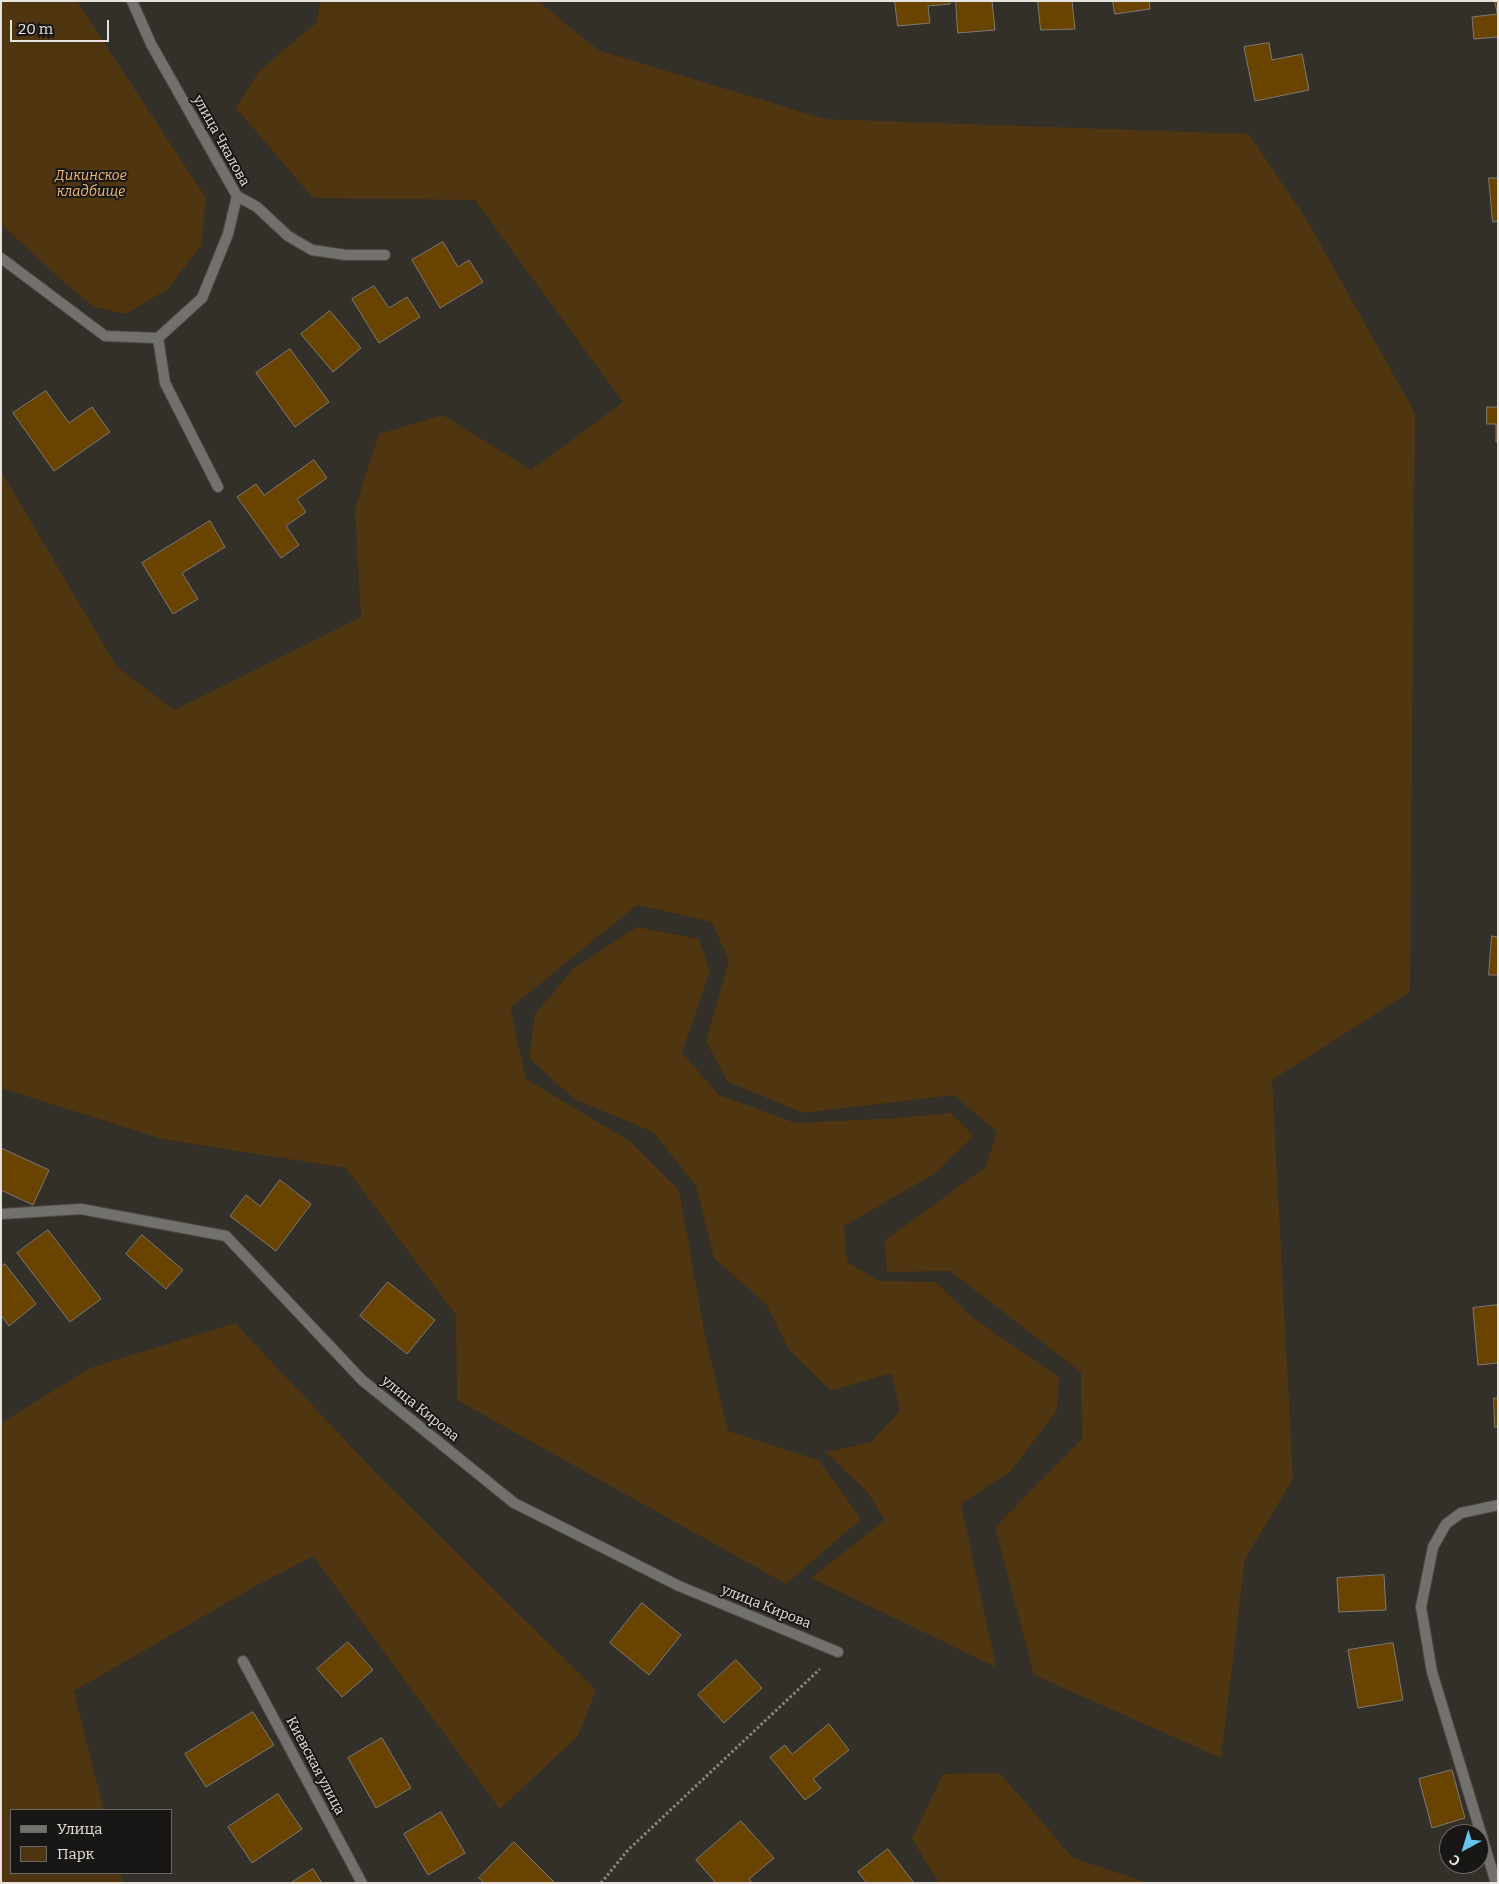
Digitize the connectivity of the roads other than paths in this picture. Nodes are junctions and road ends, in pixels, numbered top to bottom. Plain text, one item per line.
1 (132, 1) edge
2 (237, 196) junction
3 (385, 255) dead end
4 (1, 258) edge
5 (158, 338) junction
6 (218, 487) dead end
7 (1, 1214) edge
8 (1498, 1505) edge
9 (838, 1652) road end
10 (244, 1662) dead end
11 (362, 1883) edge
12 (1496, 1883) edge

1 - 2 street, улица Чкалова
2 - 3 street
2 - 5 street, улица Чкалова
4 - 5 street
5 - 6 street
7 - 9 street, улица Кирова
8 - 12 street
10 - 11 street, Киевская улица

